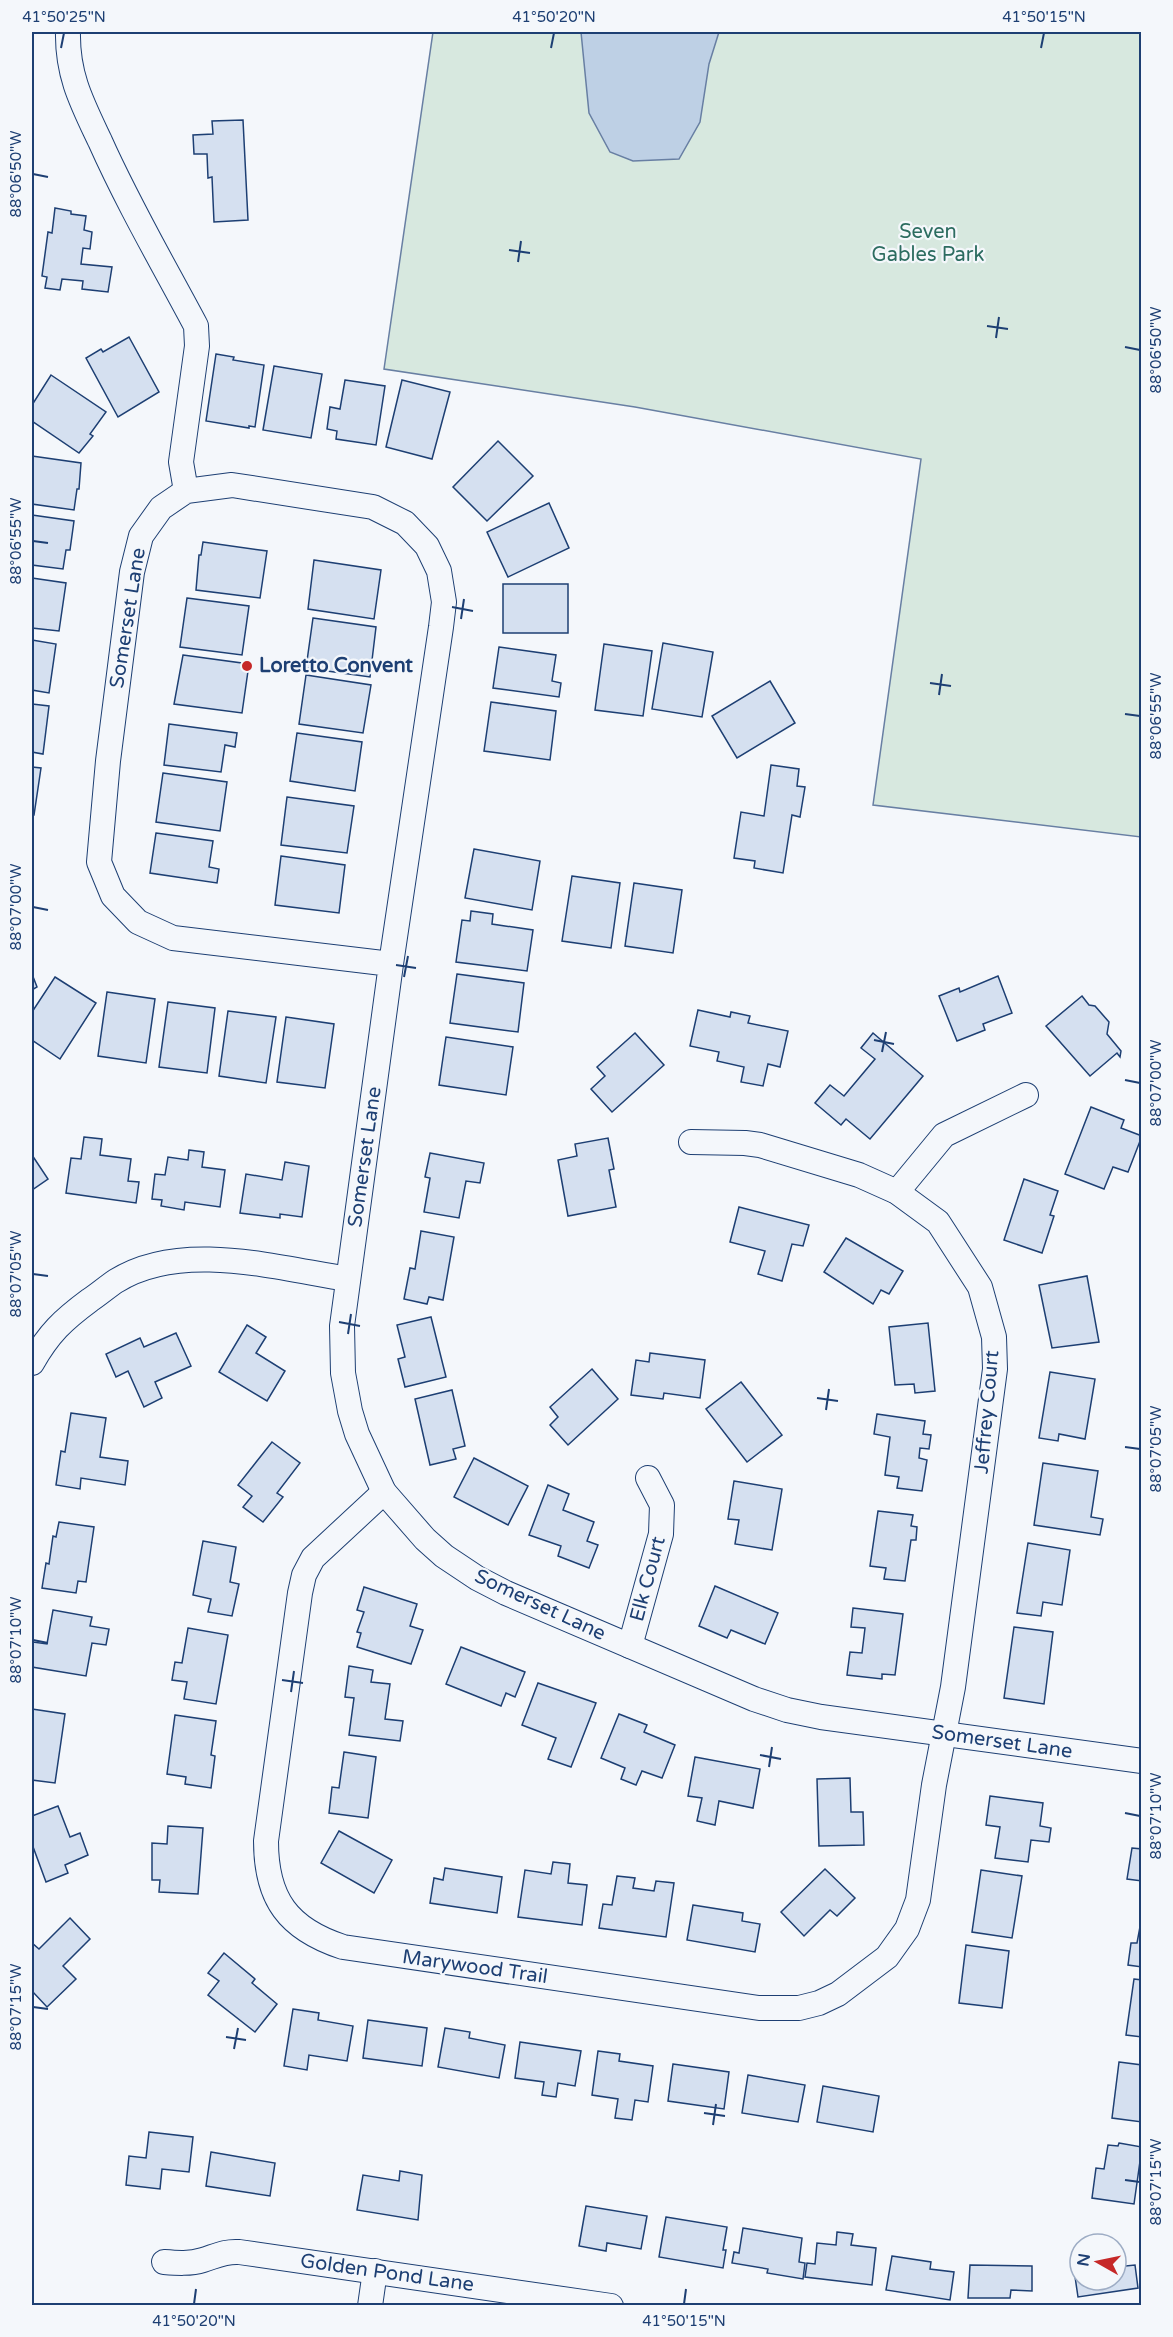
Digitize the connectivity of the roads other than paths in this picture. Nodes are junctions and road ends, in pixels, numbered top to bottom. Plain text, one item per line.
1 (68, 32) edge
2 (186, 491) junction
3 (392, 964) junction
4 (1026, 1095) dead end
5 (691, 1142) dead end
6 (897, 1192) junction
7 (348, 1279) junction
8 (32, 1362) edge
9 (648, 1478) dead end
10 (384, 1492) junction
11 (630, 1646) junction
12 (944, 1734) junction
13 (1142, 1761) edge
14 (164, 2262) dead end
15 (375, 2271) junction
16 (370, 2306) edge
17 (611, 2306) edge

1 - 2 street
2 - 3 street, Somerset Lane
2 - 3 street, Somerset Lane
3 - 7 street, Somerset Lane
4 - 6 street
5 - 6 street, Jeffrey Court
6 - 12 street, Jeffrey Court
7 - 8 street
7 - 10 street, Somerset Lane
9 - 11 street, Elk Court
10 - 11 street, Somerset Lane
10 - 12 street, Marywood Trail
11 - 12 street, Somerset Lane
12 - 13 street, Somerset Lane
14 - 15 street, Golden Pond Lane
15 - 16 street
15 - 17 street, Golden Pond Lane

